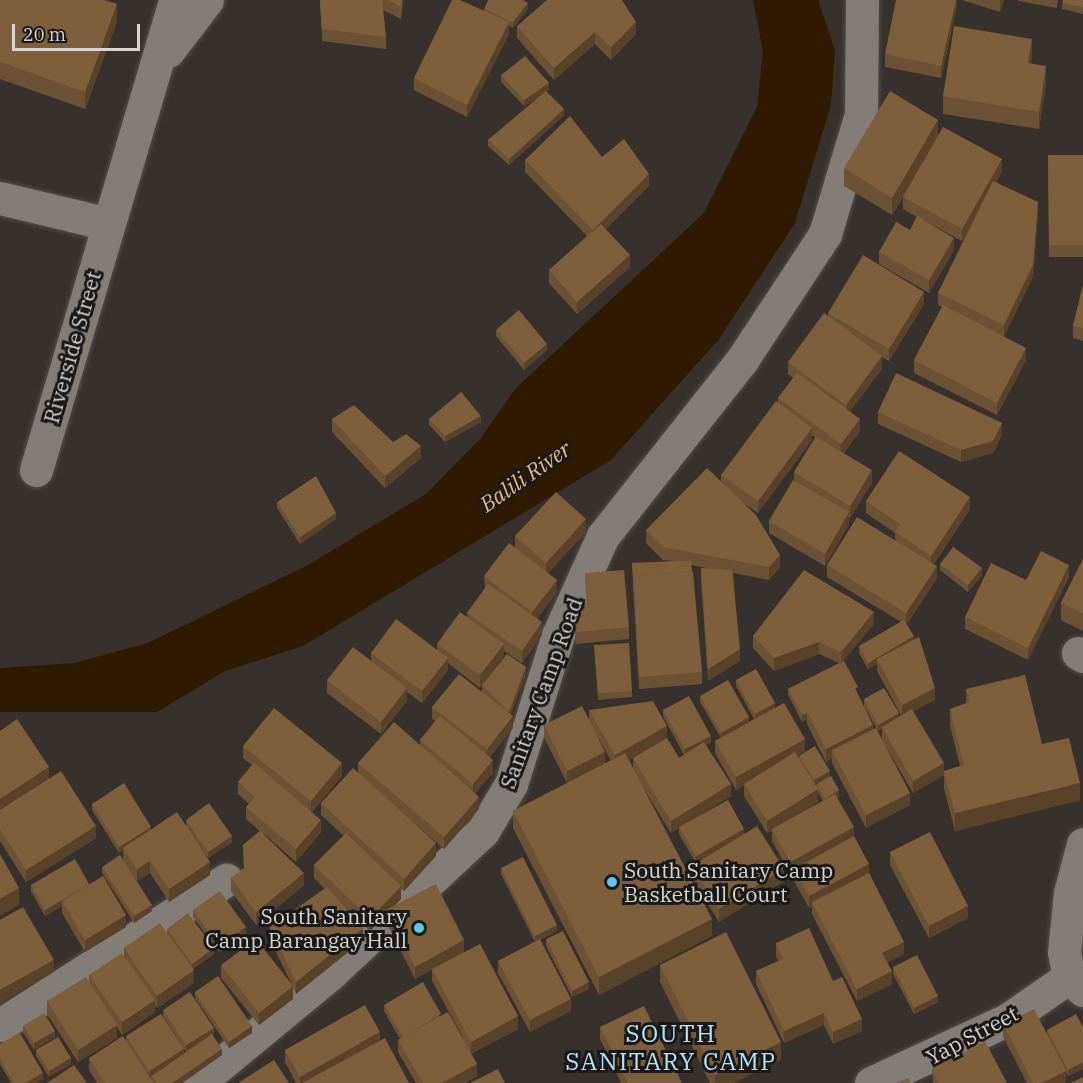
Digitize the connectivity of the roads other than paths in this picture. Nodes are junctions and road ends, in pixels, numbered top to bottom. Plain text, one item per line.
1 (176, 0) edge
2 (207, 0) edge
3 (862, 0) edge
4 (159, 62) junction
5 (0, 198) edge
6 (108, 224) junction
7 (36, 470) dead end
8 (1083, 844) edge
9 (226, 880) dead end
10 (1076, 984) edge
11 (0, 1025) edge
12 (198, 1083) edge
13 (871, 1083) edge

1 - 4 street, Riverside Street
2 - 4 street, Riverside Street
3 - 12 street, Sanitary Camp Road
4 - 6 street, Riverside Street
5 - 6 street
6 - 7 street, Riverside Street
8 - 10 street, Yap Street
9 - 11 street
10 - 13 street, Yap Street

